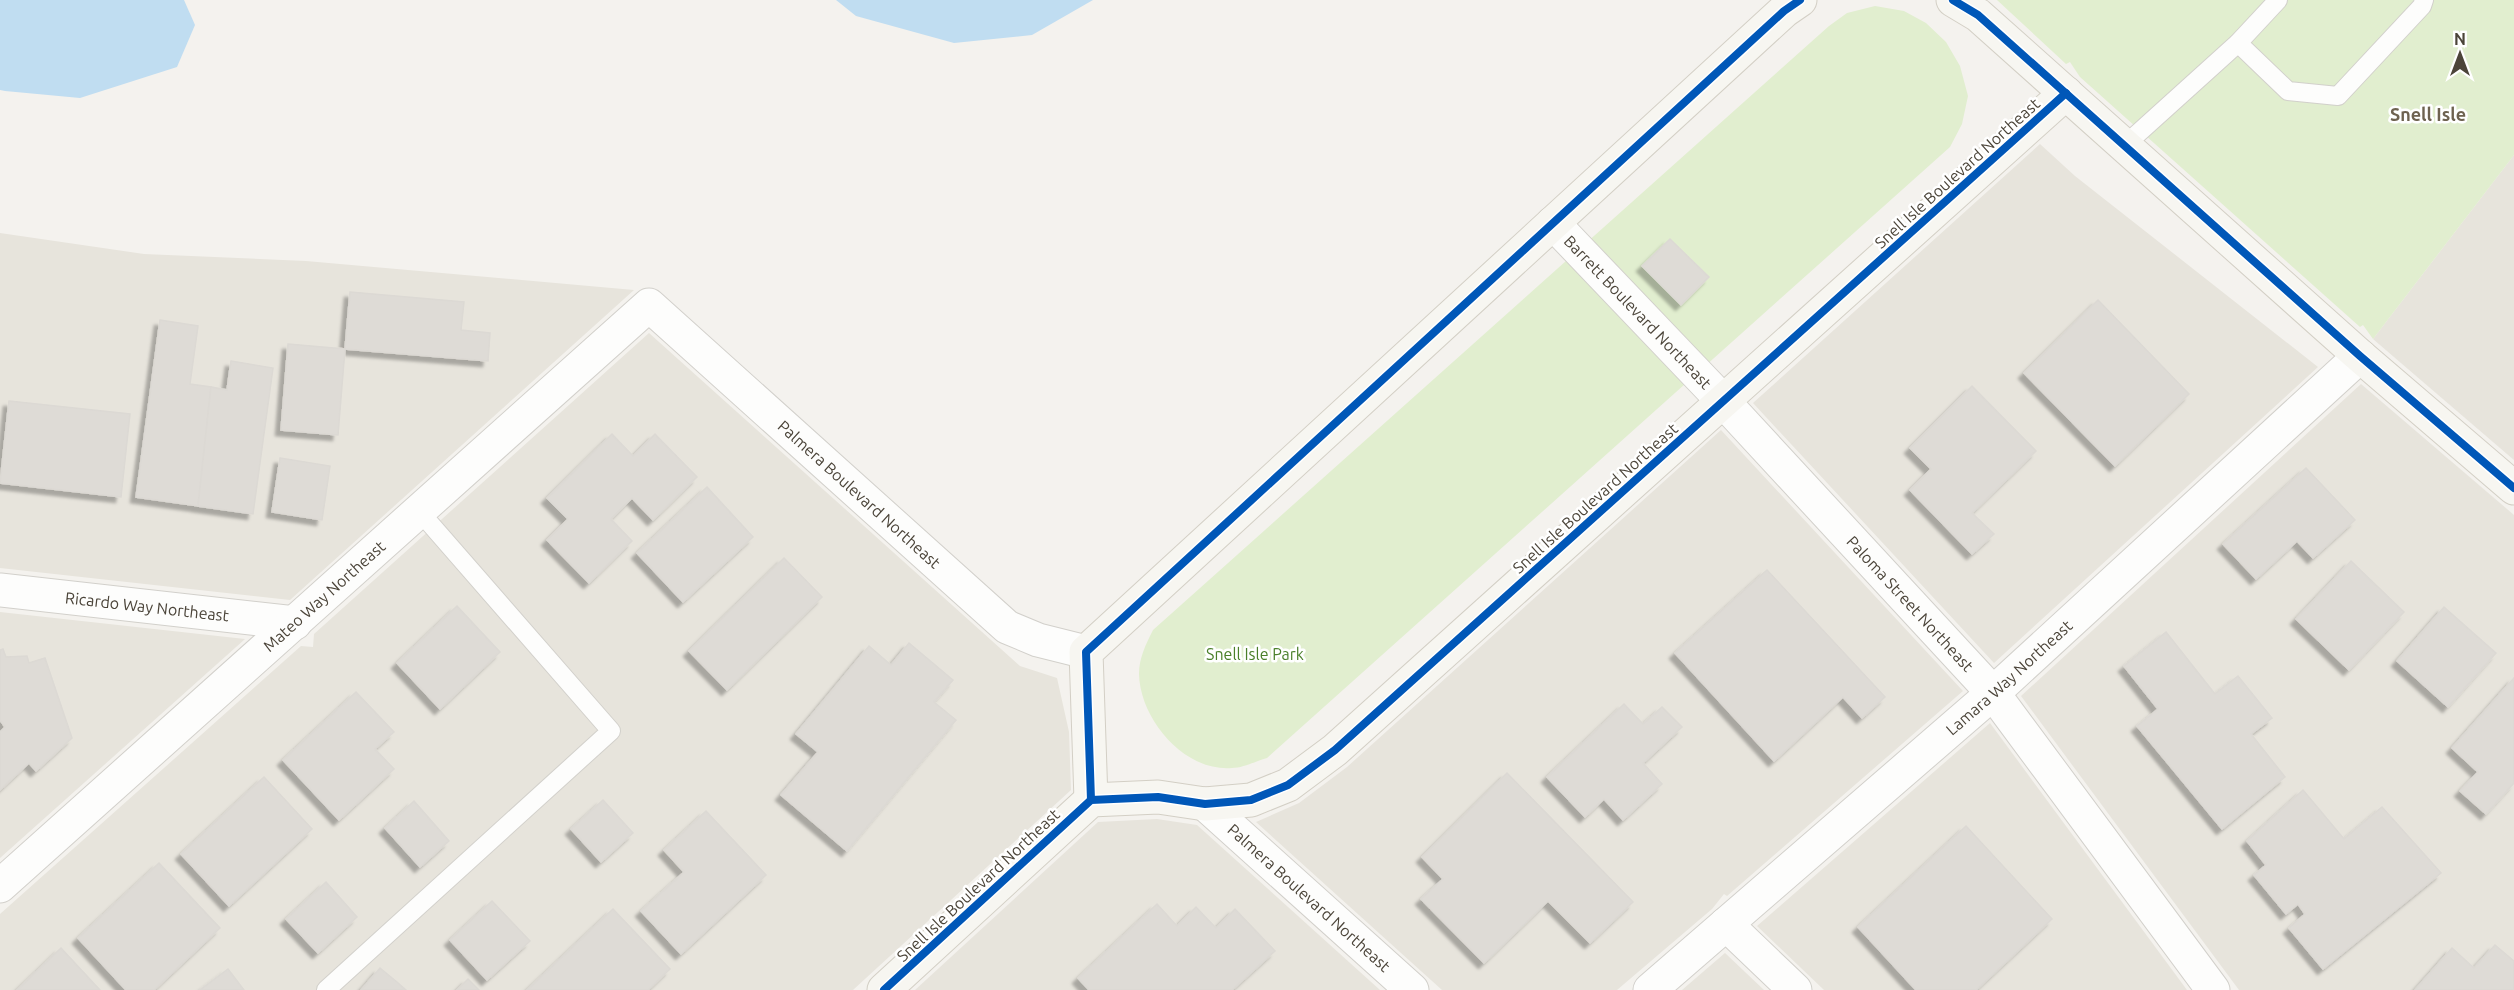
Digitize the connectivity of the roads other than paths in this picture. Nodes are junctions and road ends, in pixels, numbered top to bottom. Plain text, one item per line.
1 (1953, 0) edge
2 (2278, 0) edge
3 (2424, 0) edge
4 (1790, 4) edge
5 (2238, 44) junction
6 (2067, 93) junction
7 (2125, 145) junction
8 (1553, 223) junction
9 (649, 305) joint
10 (2360, 356) junction
11 (1723, 401) junction
12 (2514, 488) edge
13 (420, 512) junction
14 (0, 590) edge
15 (295, 623) junction
16 (1086, 652) junction
17 (1993, 693) junction
18 (1091, 800) junction
19 (1205, 804) junction
20 (0, 886) edge
21 (1726, 924) junction
22 (326, 990) edge
23 (884, 990) edge
24 (1412, 990) edge
25 (1650, 990) edge
26 (1795, 990) edge
27 (2213, 990) edge

1 - 6 street, Snell Isle Boulevard Northeast
2 - 5 lane
3 - 5 lane
4 - 8 street
5 - 7 lane
6 - 7 street, Snell Isle Boulevard Northeast
6 - 11 street, Snell Isle Boulevard Northeast
7 - 10 street, Snell Isle Boulevard Northeast
8 - 11 street, Barrett Boulevard Northeast
8 - 16 street
9 - 13 street, Mateo Way Northeast
9 - 16 street, Palmera Boulevard Northeast
10 - 12 street, Snell Isle Boulevard Northeast
10 - 17 street, Lamara Way Northeast
11 - 17 street, Paloma Street Northeast
11 - 19 street, Snell Isle Boulevard Northeast
13 - 15 street, Mateo Way Northeast
13 - 22 lane
14 - 15 street, Ricardo Way Northeast
15 - 20 street, Mateo Way Northeast
16 - 18 street
17 - 21 street, Lamara Way Northeast
17 - 27 street, Paloma Street Northeast
18 - 19 street, Snell Isle Boulevard Northeast
18 - 23 street, Snell Isle Boulevard Northeast
19 - 24 street, Palmera Boulevard Northeast
21 - 25 street, Lamara Way Northeast
21 - 26 street

